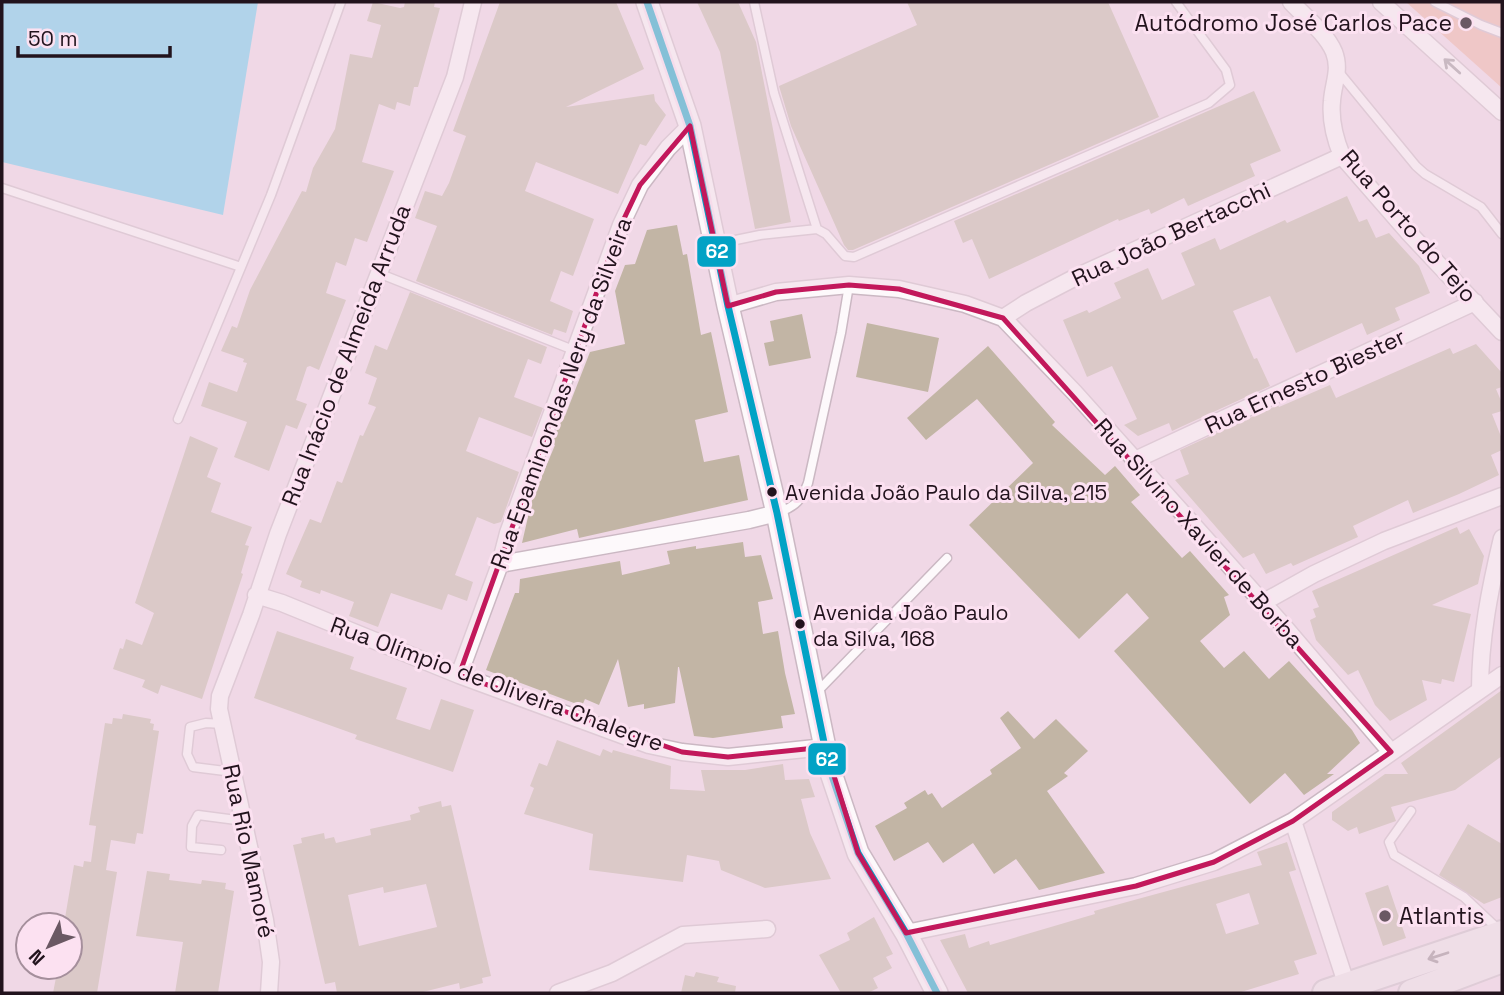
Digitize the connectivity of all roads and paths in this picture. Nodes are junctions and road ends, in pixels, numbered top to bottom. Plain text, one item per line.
1 (341, 2) edge
2 (473, 2) edge
3 (647, 2) edge
4 (754, 2) edge
5 (1176, 2) edge
6 (1291, 2) edge
7 (1381, 2) edge
8 (1435, 2) edge
9 (1502, 33) edge
10 (1338, 71) junction
11 (1502, 112) edge
12 (690, 126) junction
13 (1342, 156) junction
14 (2, 188) edge
15 (817, 229) junction
16 (1502, 234) edge
17 (715, 244) junction
18 (241, 267) junction
19 (378, 273) junction
20 (849, 285) junction
21 (1475, 302) junction
22 (729, 306) junction
23 (1003, 318) junction
24 (1502, 332) edge
25 (576, 351) junction
26 (178, 419) dead end
27 (1135, 460) junction
28 (1502, 496) edge
29 (777, 513) junction
30 (1502, 538) edge
31 (947, 558) dead end
32 (500, 564) junction
33 (256, 595) junction
34 (1262, 603) junction
35 (1502, 675) edge
36 (460, 676) junction
37 (1480, 690) junction
38 (814, 695) junction
39 (221, 716) junction
40 (825, 747) junction
41 (1391, 752) junction
42 (233, 772) junction
43 (1411, 811) dead end
44 (244, 821) junction
45 (1293, 821) junction
46 (221, 850) dead end
47 (767, 929) dead end
48 (906, 933) junction
49 (1502, 933) edge
50 (1502, 960) edge
51 (1336, 989) edge
52 (269, 993) edge
53 (558, 993) edge
54 (937, 993) edge
55 (1412, 993) edge

1 - 18 lane
2 - 19 street, Rua Inácio de Almeida Arruda
3 - 12 street
4 - 15 lane
5 - 15 lane
6 - 10 street
11 -> 7 street
8 - 9 lane
10 - 13 street, Rua Porto do Tejo
10 - 16 lane
12 - 17 street
12 - 25 street, Rua Epaminondas Nery da Silveira
13 - 21 street, Rua Porto do Tejo
13 - 23 street, Rua João Bertacchi
14 - 18 lane
15 - 17 lane
17 - 22 street
18 - 26 lane
19 - 25 lane
19 - 33 street, Rua Inácio de Almeida Arruda
20 - 22 street
20 - 23 street
20 - 29 lane
21 - 24 street, Rua Porto do Tejo
21 - 27 street, Rua Ernesto Biester
22 - 29 street
23 - 27 street, Rua Silvino Xavier de Borba
25 - 32 street, Rua Epaminondas Nery da Silveira
27 - 34 street, Rua Silvino Xavier de Borba
28 - 34 street
29 - 32 street
29 - 38 street
30 - 37 street
31 - 38 lane
32 - 36 street, Rua Epaminondas Nery da Silveira
33 - 36 street, Rua Olímpio de Oliveira Chalegre
33 - 39 street, Rua Inácio de Almeida Arruda
34 - 41 street, Rua Silvino Xavier de Borba
35 - 37 street
36 - 40 street, Rua Olímpio de Oliveira Chalegre
37 - 41 street
38 - 40 street
39 - 42 street, Rua Rio Mamoré
39 - 42 lane
40 - 48 street
41 - 45 street
42 - 44 street, Rua Rio Mamoré
43 - 49 lane
44 - 46 lane
44 - 52 street, Rua Rio Mamoré
45 - 48 street
45 - 51 street
47 - 53 street
48 - 54 street
49 -> 51 main road
50 - 55 main road

